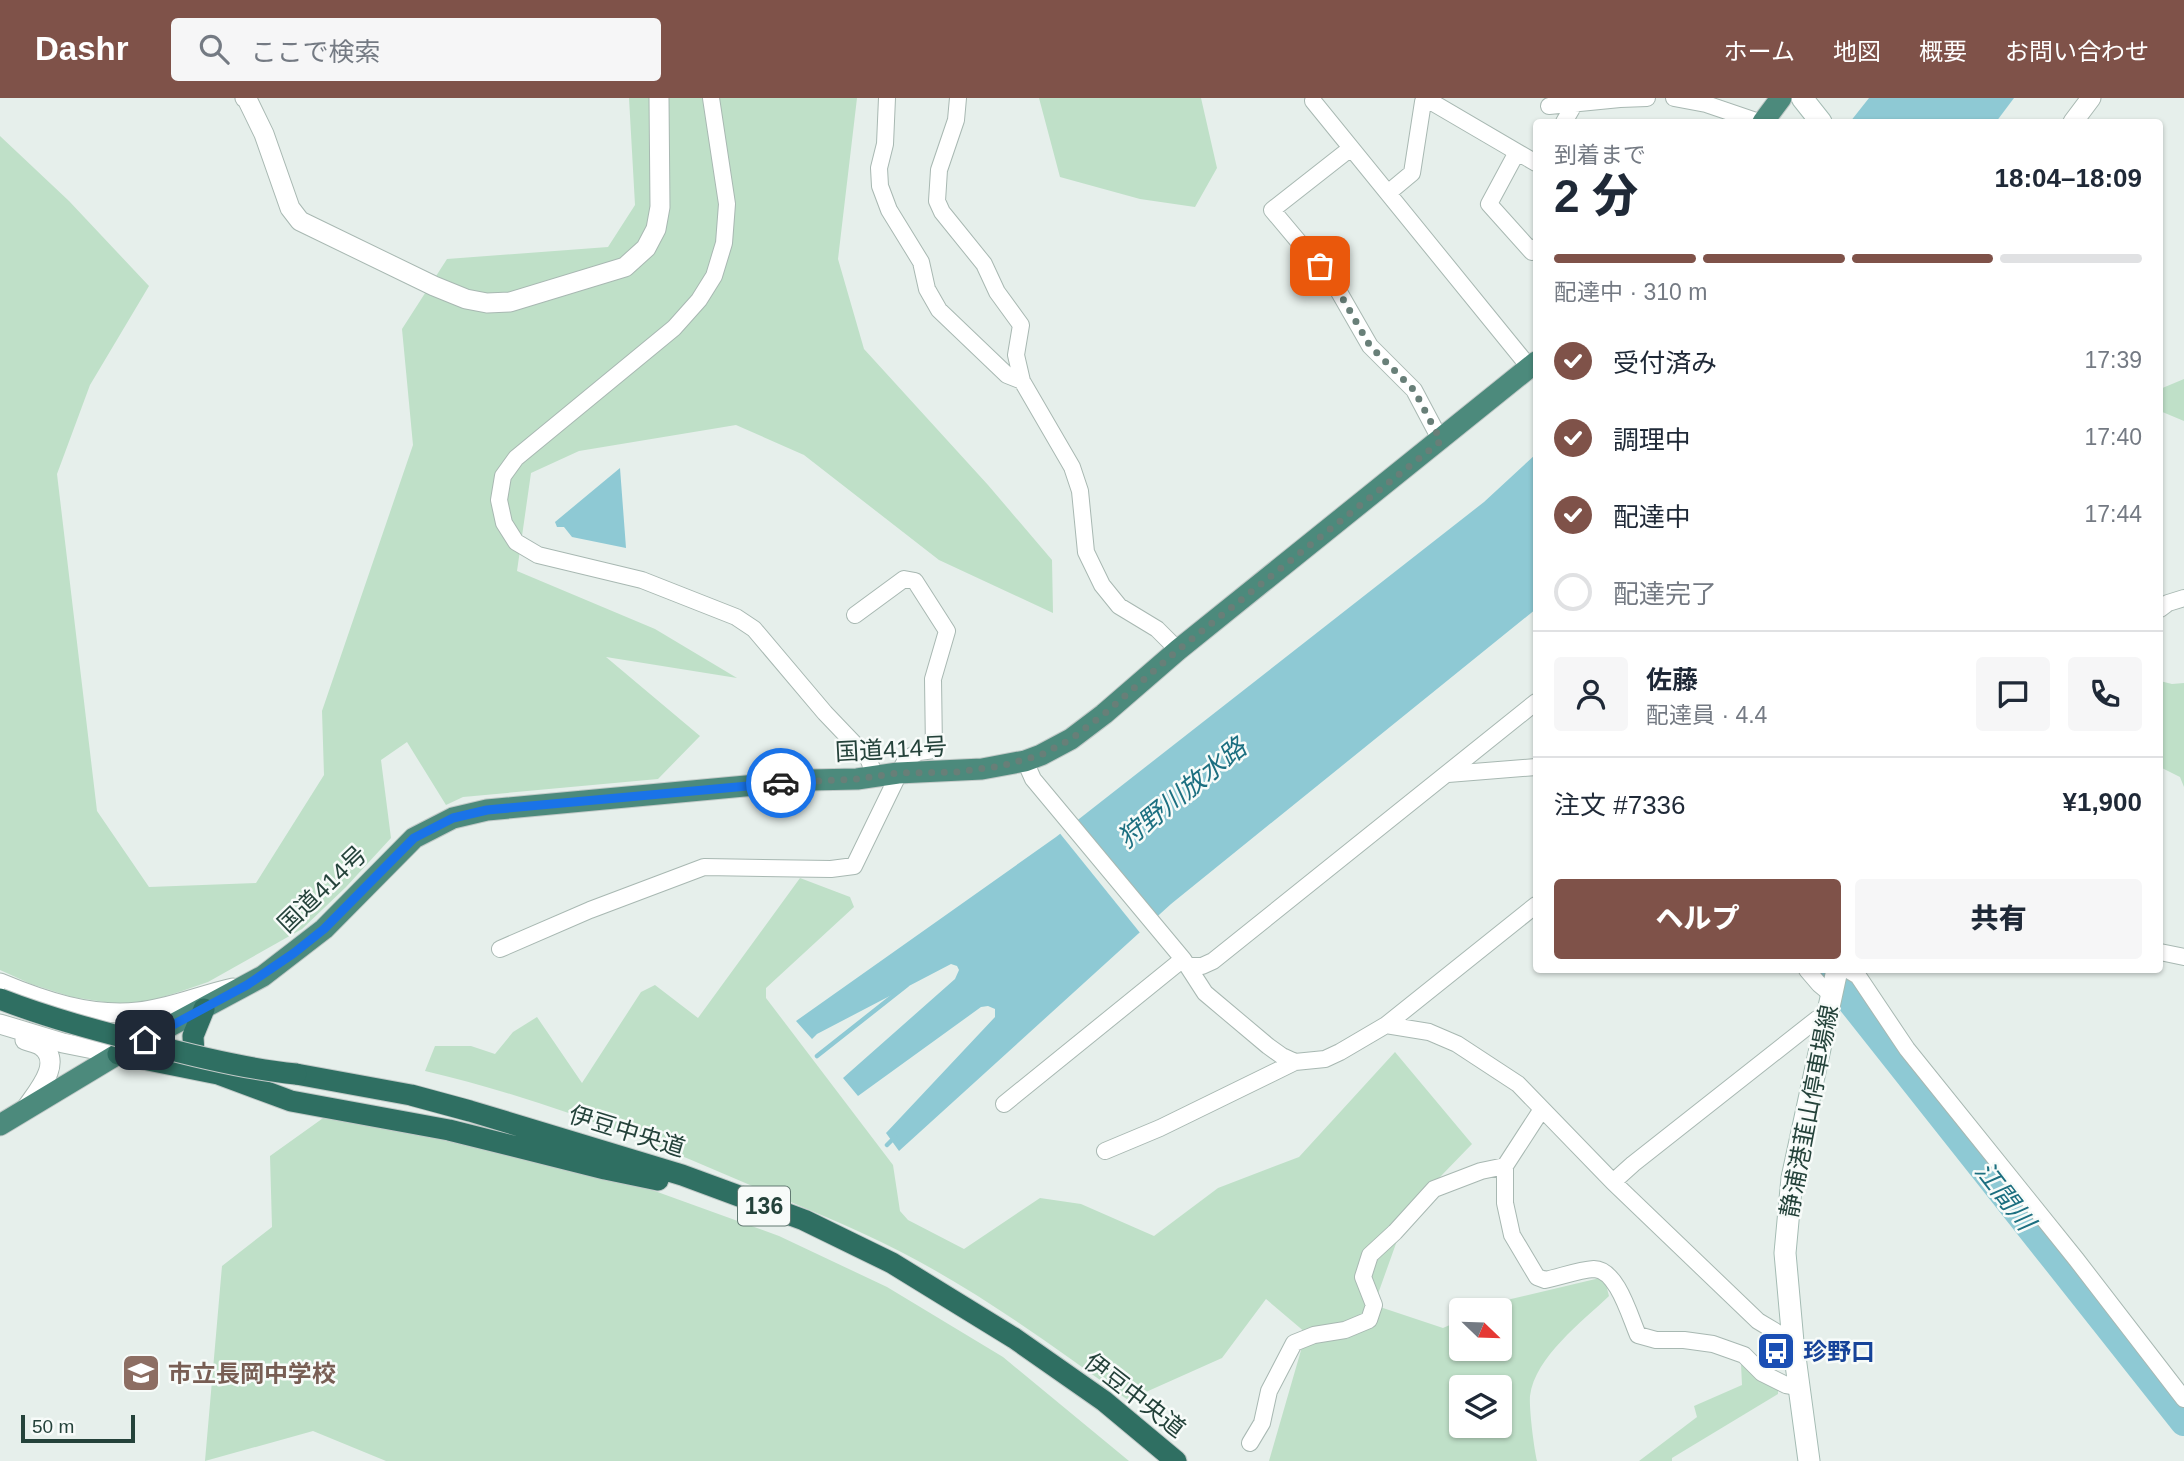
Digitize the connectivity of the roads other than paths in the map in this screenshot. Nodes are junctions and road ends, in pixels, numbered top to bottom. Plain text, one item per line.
1 (247, 98) edge
2 (659, 98) edge
3 (711, 98) edge
4 (887, 98) edge
5 (958, 98) edge
6 (1647, 98) edge
7 (1674, 98) edge
8 (1781, 98) edge
9 (2091, 98) edge
10 (1313, 101) dead end
11 (1706, 101) edge
12 (1575, 103) junction
13 (1549, 106) dead end
14 (1566, 119) edge
15 (1753, 119) edge
16 (1764, 119) edge
17 (2075, 119) edge
18 (1351, 148) junction
19 (1517, 152) junction
20 (1533, 161) edge
21 (1388, 193) junction
22 (1533, 250) edge
23 (1533, 365) edge
24 (1022, 381) junction
25 (1441, 441) junction
26 (2184, 598) edge
27 (2163, 607) edge
28 (855, 615) dead end
29 (1178, 650) junction
30 (1533, 704) edge
31 (1025, 761) junction
32 (1533, 767) edge
33 (898, 773) junction
34 (1448, 774) junction
35 (876, 776) junction
36 (1533, 907) edge
37 (500, 948) dead end
38 (2163, 953) edge
39 (2184, 957) edge
40 (1182, 958) junction
41 (1810, 973) edge
42 (1839, 973) edge
43 (1849, 973) edge
44 (247, 985) junction
45 (2, 989) edge
46 (1831, 994) junction
47 (0, 1007) edge
48 (204, 1009) junction
49 (1827, 1016) junction
50 (1386, 1025) junction
51 (0, 1026) edge
52 (145, 1040) junction
53 (194, 1054) junction
54 (118, 1055) junction
55 (1296, 1062) junction
56 (295, 1080) junction
57 (1004, 1104) dead end
58 (27, 1107) junction
59 (1542, 1109) junction
60 (0, 1125) edge
61 (1105, 1151) dead end
62 (1505, 1166) junction
63 (674, 1178) junction
64 (1613, 1182) junction
65 (1793, 1342) junction
66 (1798, 1387) junction
67 (2184, 1399) edge
68 (1250, 1443) dead end
69 (1164, 1461) edge
70 (1176, 1461) edge
71 (1809, 1461) edge

1 - 2 street
3 - 35 street
4 - 24 street
5 - 24 street
6 - 12 street
7 - 11 street
8 - 16 highway
9 - 17 street
10 - 18 street
11 - 15 street
12 - 13 street
12 - 14 street
18 - 21 street
18 - 25 street
19 - 20 street
19 - 21 street
19 - 22 street
21 - 23 street
23 - 25 highway, 国道414号
24 - 29 street
25 - 29 highway, 国道414号
26 - 27 street
28 - 33 street
29 - 31 highway, 国道414号
30 - 34 street
31 - 33 highway, 国道414号
31 - 40 street
32 - 34 street
33 - 35 highway, 国道414号
33 - 37 street
34 - 40 street
35 - 44 highway, 国道414号
36 - 50 street
38 - 39 street
40 - 55 street
40 - 57 street
41 - 46 street
42 - 46 main road, 静浦港韮山停車場線
43 - 67 street
44 - 45 street
44 - 48 highway, 国道414号
45 - 52 street
45 - 56 highway, 伊豆中央道 / 136, bridge
46 - 49 main road, 静浦港韮山停車場線
47 - 56 highway, 伊豆中央道 / 136
48 - 52 highway, 国道414号
48 - 53 highway
49 - 64 street
49 - 65 main road, 静浦港韮山停車場線
50 - 55 street
50 - 59 street
51 - 54 street
51 - 58 street
52 - 53 highway
52 - 54 highway, 国道414号
53 - 63 highway
54 - 58 highway, 国道414号
54 - 63 highway
55 - 61 street
56 - 63 highway, 伊豆中央道 / 136
58 - 60 highway, 国道414号
59 - 62 street
59 - 64 street
62 - 66 street
62 - 68 street
63 - 69 highway, 伊豆中央道 / 136
63 - 70 highway, 伊豆中央道 / 136
64 - 65 street
65 - 66 main road, 静浦港韮山停車場線
66 - 71 main road, 静浦港韮山停車場線

